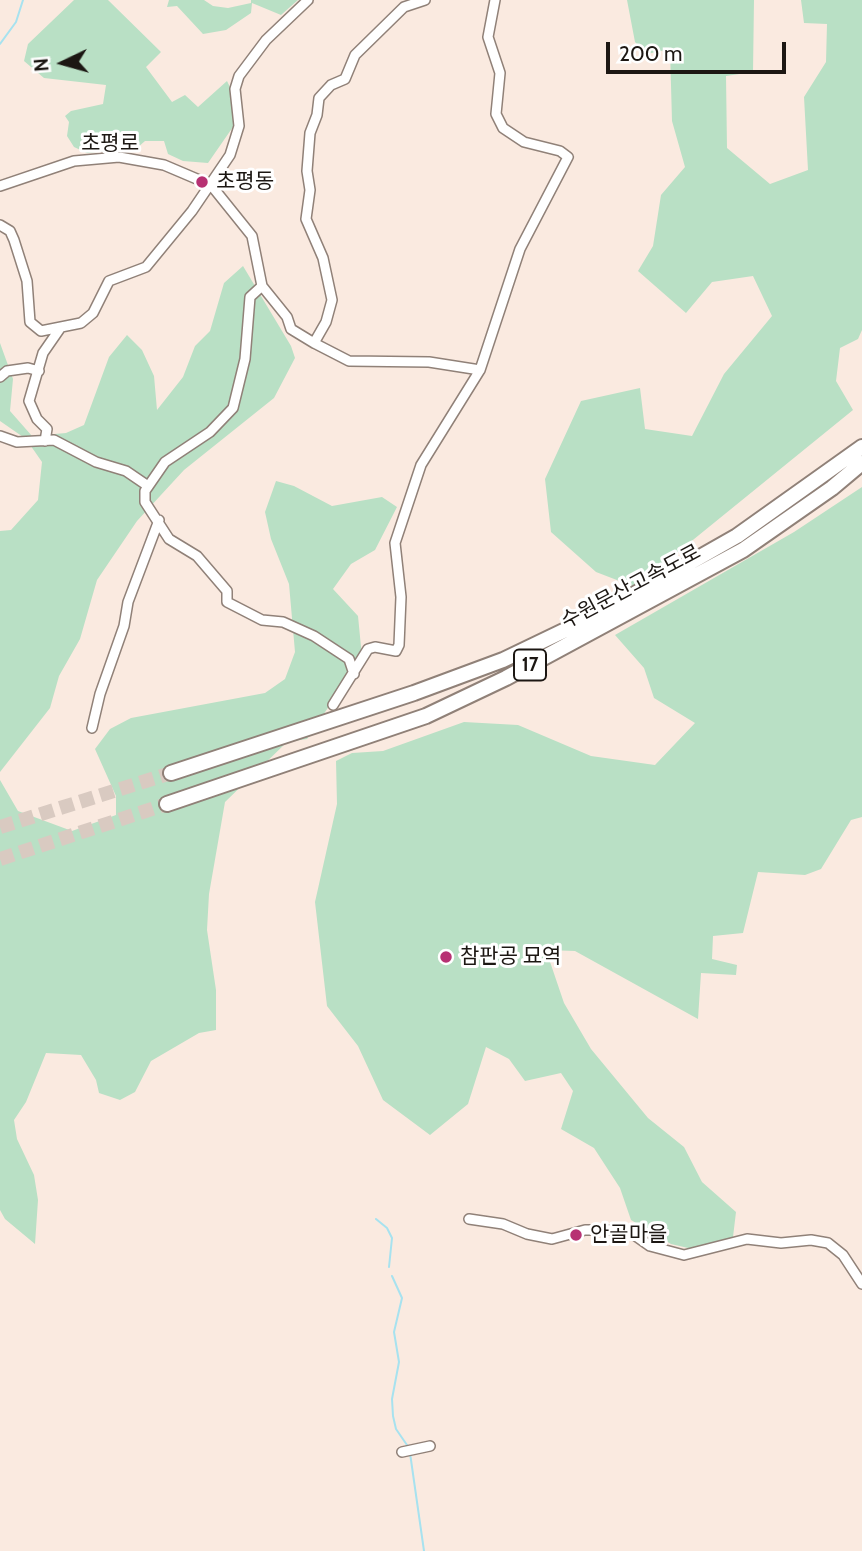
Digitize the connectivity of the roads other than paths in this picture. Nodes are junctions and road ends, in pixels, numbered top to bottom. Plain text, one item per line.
1 (308, 0) edge
2 (425, 0) edge
3 (495, 0) edge
4 (211, 185) junction
5 (0, 186) edge
6 (0, 225) edge
7 (262, 286) junction
8 (61, 327) junction
9 (314, 343) junction
10 (480, 370) junction
11 (39, 371) junction
12 (0, 377) edge
13 (0, 436) edge
14 (45, 441) junction
15 (861, 451) edge
16 (148, 486) junction
17 (159, 520) junction
18 (354, 674) junction
19 (333, 705) dead end
20 (92, 728) dead end
21 (172, 773) tunnel mouth
22 (167, 804) tunnel mouth
23 (469, 1219) dead end
24 (862, 1284) edge
25 (430, 1446) dead end
26 (402, 1452) dead end

1 - 4 street
2 - 9 street
3 - 10 street
4 - 5 street, 초평로
4 - 7 street
4 - 8 street
6 - 8 street
7 - 9 street
7 - 16 street
8 - 11 street
9 - 10 street
10 - 18 street
11 - 12 street
11 - 14 street
13 - 14 street
14 - 16 street
15 - 21 highway, 수원문산고속도로 / 17
15 - 22 highway, 수원문산고속도로 / 17
16 - 17 street
17 - 18 street
17 - 20 street
18 - 19 street
23 - 24 street
25 - 26 street

